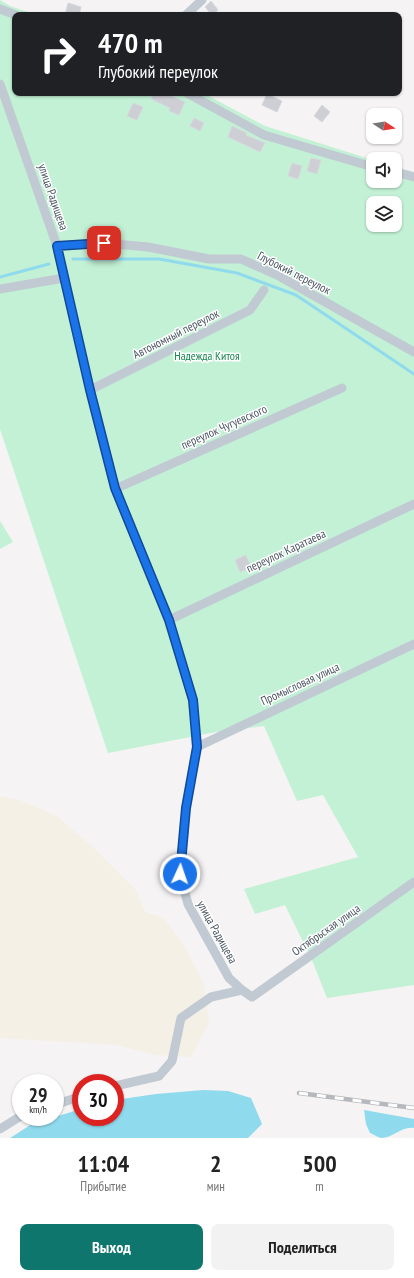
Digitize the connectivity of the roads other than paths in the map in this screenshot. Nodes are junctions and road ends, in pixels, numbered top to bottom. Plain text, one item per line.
1 (202, 0) edge
2 (0, 9) edge
3 (189, 12) edge
4 (12, 14) edge
5 (0, 84) edge
6 (192, 96) edge
7 (366, 165) edge
8 (402, 174) edge
9 (414, 177) edge
10 (57, 246) junction
11 (64, 278) junction
12 (0, 289) edge
13 (264, 290) dead end
14 (414, 352) edge
15 (342, 388) dead end
16 (90, 390) junction
17 (115, 488) junction
18 (414, 504) edge
19 (169, 620) junction
20 (414, 644) edge
21 (197, 747) junction
22 (414, 882) edge
23 (242, 990) junction
24 (252, 997) joint
25 (124, 1084) edge
26 (12, 1122) edge
27 (0, 1129) edge

1 - 3 street
2 - 4 street
5 - 10 street, улица Радищева
6 - 7 street
8 - 9 street
10 - 11 street, улица Радищева
10 - 14 street, Глубокий переулок
11 - 12 street
11 - 16 street, улица Радищева
13 - 16 street, Автономный переулок
15 - 17 street, переулок Чугуевского
16 - 17 street, улица Радищева
17 - 19 street, улица Радищева
18 - 19 street, переулок Каратаева
19 - 21 street, улица Радищева
20 - 21 street, Промысловая улица
21 - 23 street, улица Радищева
22 - 24 street, Октябрьская улица
23 - 24 street, улица Радищева
23 - 25 street
26 - 27 street

